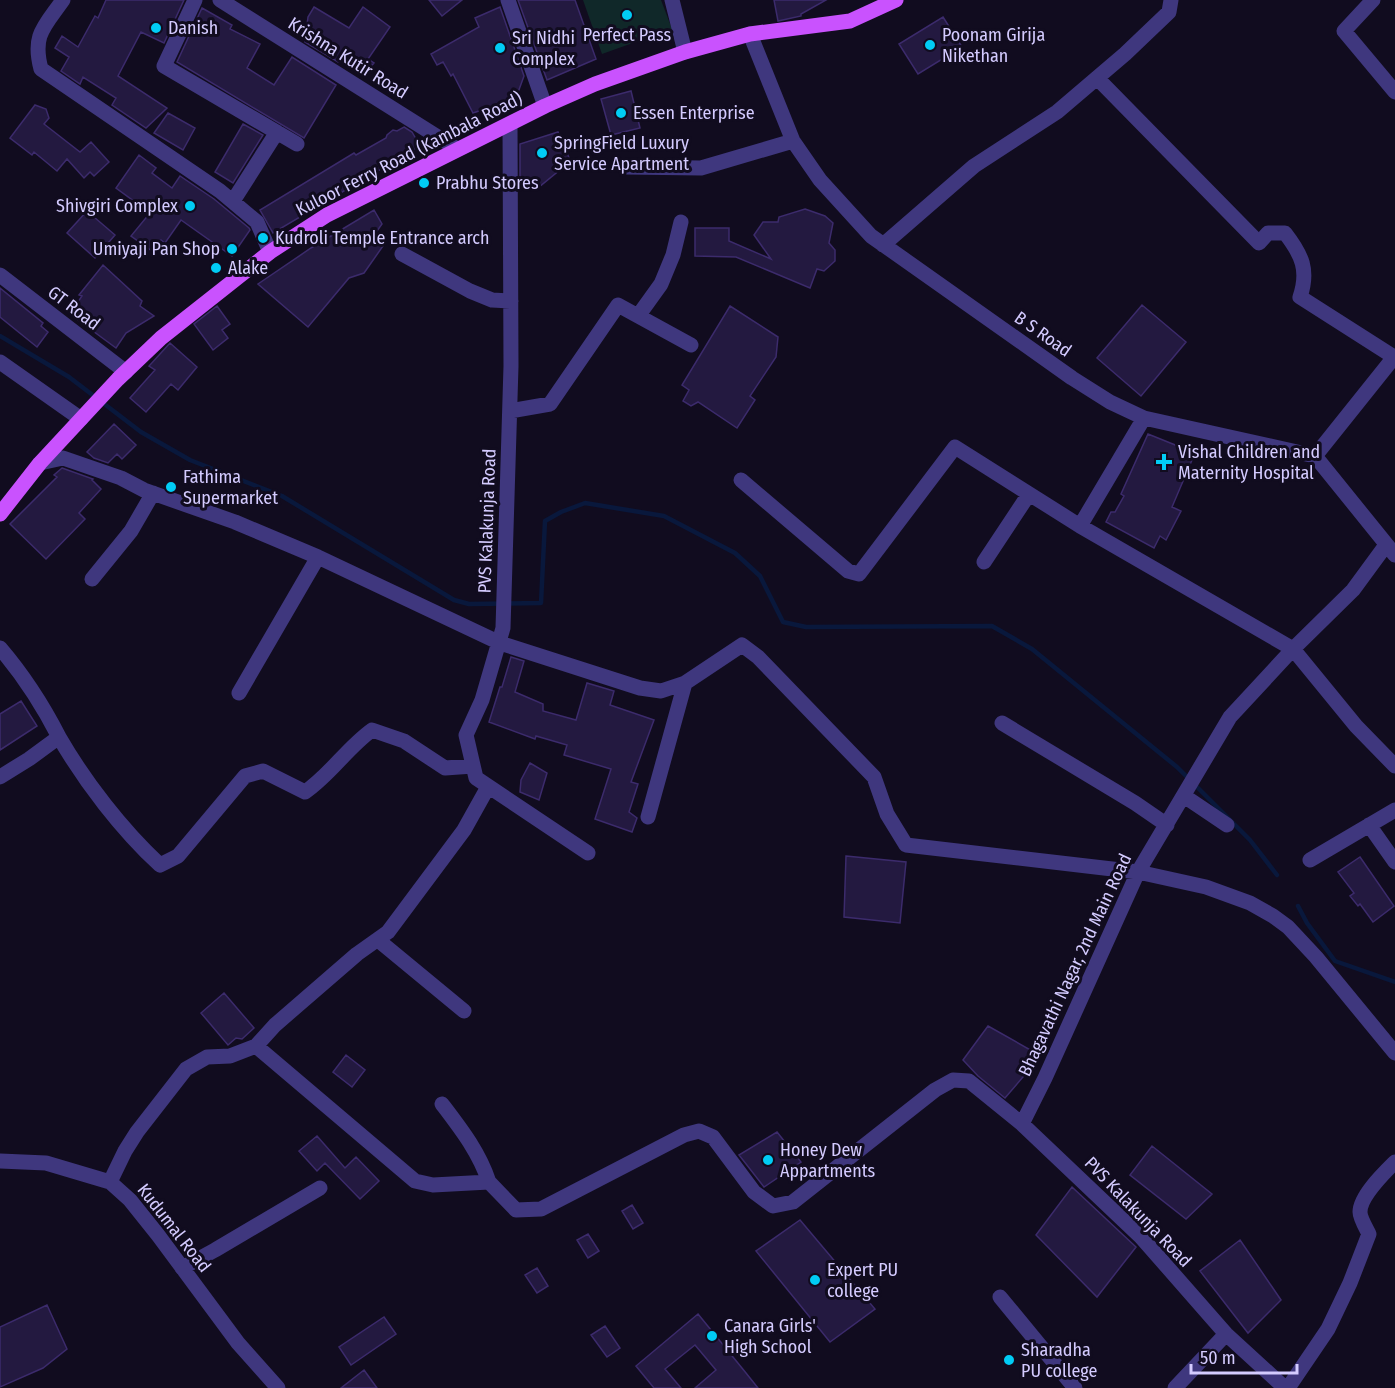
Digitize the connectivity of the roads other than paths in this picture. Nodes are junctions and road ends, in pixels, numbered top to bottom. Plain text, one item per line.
1 (63, 0) edge
2 (195, 0) edge
3 (220, 0) edge
4 (508, 0) edge
5 (672, 0) edge
6 (896, 0) edge
7 (1171, 0) edge
8 (1373, 0) edge
9 (750, 34) junction
10 (685, 52) junction
11 (1096, 78) junction
12 (1395, 92) edge
13 (545, 106) junction
14 (510, 124) junction
15 (277, 132) junction
16 (794, 141) junction
17 (297, 144) dead end
18 (457, 149) junction
19 (626, 167) dead end
20 (233, 201) junction
21 (681, 222) dead end
22 (883, 244) junction
23 (270, 252) junction
24 (402, 254) dead end
25 (0, 275) edge
26 (511, 301) junction
27 (638, 316) junction
28 (691, 345) dead end
29 (1395, 357) edge
30 (0, 362) edge
31 (122, 376) junction
32 (510, 411) junction
33 (84, 415) junction
34 (1144, 418) junction
35 (1315, 456) junction
36 (40, 463) junction
37 (741, 480) dead end
38 (153, 492) junction
39 (1029, 494) junction
40 (0, 514) edge
41 (1080, 526) junction
42 (1390, 550) edge
43 (318, 557) junction
44 (984, 562) dead end
45 (92, 579) dead end
46 (501, 636) junction
47 (0, 648) edge
48 (1293, 649) junction
49 (684, 682) junction
50 (239, 693) dead end
51 (1002, 723) dead end
52 (59, 737) junction
53 (473, 766) junction
54 (1395, 766) edge
55 (0, 777) edge
56 (488, 788) junction
57 (1186, 794) junction
58 (1395, 810) edge
59 (648, 817) dead end
60 (1167, 825) junction
61 (1227, 825) dead end
62 (1369, 825) junction
63 (588, 853) dead end
64 (1310, 860) dead end
65 (1395, 862) edge
66 (1138, 872) junction
67 (378, 940) junction
68 (464, 1011) dead end
69 (256, 1046) junction
70 (1395, 1053) edge
71 (442, 1104) dead end
72 (1022, 1124) junction
73 (0, 1161) edge
74 (1395, 1162) edge
75 (110, 1182) junction
76 (489, 1182) junction
77 (320, 1188) dead end
78 (182, 1268) junction
79 (1000, 1297) dead end
80 (1226, 1334) junction
81 (278, 1388) edge
82 (1075, 1388) edge
83 (1175, 1388) edge
84 (1286, 1388) edge

1 - 20 street
2 - 15 street
3 - 18 street, Krishna Kutir Road
4 - 13 street
5 - 10 street
6 - 9 main road, Kuloor Ferry Road (Kambala Road)
7 - 11 street
8 - 12 street
9 - 10 main road, Kuloor Ferry Road (Kambala Road)
9 - 16 street, B S Road
10 - 13 main road, Kuloor Ferry Road (Kambala Road)
11 - 22 street
11 - 29 street
13 - 14 main road, Kuloor Ferry Road (Kambala Road)
14 - 18 main road, Kuloor Ferry Road (Kambala Road)
14 - 26 street, PVS Kalakunja Road
15 - 17 street
15 - 20 street
16 - 19 street
16 - 22 street, B S Road
18 - 23 main road, Kuloor Ferry Road (Kambala Road)
20 - 23 street
21 - 27 street
22 - 34 street, B S Road
23 - 31 main road, Kuloor Ferry Road (Kambala Road)
24 - 26 street
25 - 31 street, GT Road
26 - 32 street, PVS Kalakunja Road
27 - 28 street
27 - 32 street
29 - 35 street
30 - 33 street
31 - 33 main road, Kuloor Ferry Road (Kambala Road)
32 - 46 street, PVS Kalakunja Road
33 - 36 main road, Kuloor Ferry Road (Kambala Road)
34 - 35 street, B S Road
34 - 41 street
35 - 42 street
36 - 38 street
36 - 40 main road, Kuloor Ferry Road (Kambala Road)
37 - 39 street
38 - 43 street
38 - 45 street
39 - 41 street
39 - 44 street
41 - 48 street
42 - 48 street, Bhagavathi Nagar, 2nd Main Road
43 - 46 street
43 - 50 street
46 - 49 street
46 - 53 street, PVS Kalakunja Road
47 - 52 street
48 - 54 street
48 - 57 street, Bhagavathi Nagar, 2nd Main Road
49 - 59 street
49 - 66 street
51 - 60 street
52 - 53 street
52 - 55 street
53 - 56 street, PVS Kalakunja Road
56 - 63 street, PVS Kalakunja Road
56 - 67 street
57 - 60 street, Bhagavathi Nagar, 2nd Main Road
57 - 61 street
58 - 62 street
60 - 66 street, Bhagavathi Nagar, 2nd Main Road
62 - 64 street
62 - 65 street
66 - 70 street
66 - 72 street, Bhagavathi Nagar, 2nd Main Road
67 - 68 street
67 - 69 street
69 - 75 street
69 - 76 street
71 - 76 street
72 - 76 street, PVS Kalakunja Road
72 - 80 street, PVS Kalakunja Road
73 - 75 street, Kudumal Road
74 - 84 street
75 - 78 street, Kudumal Road
77 - 78 street
78 - 81 street, Kudumal Road
79 - 82 street
80 - 83 street
80 - 84 street, PVS Kalakunja Road

